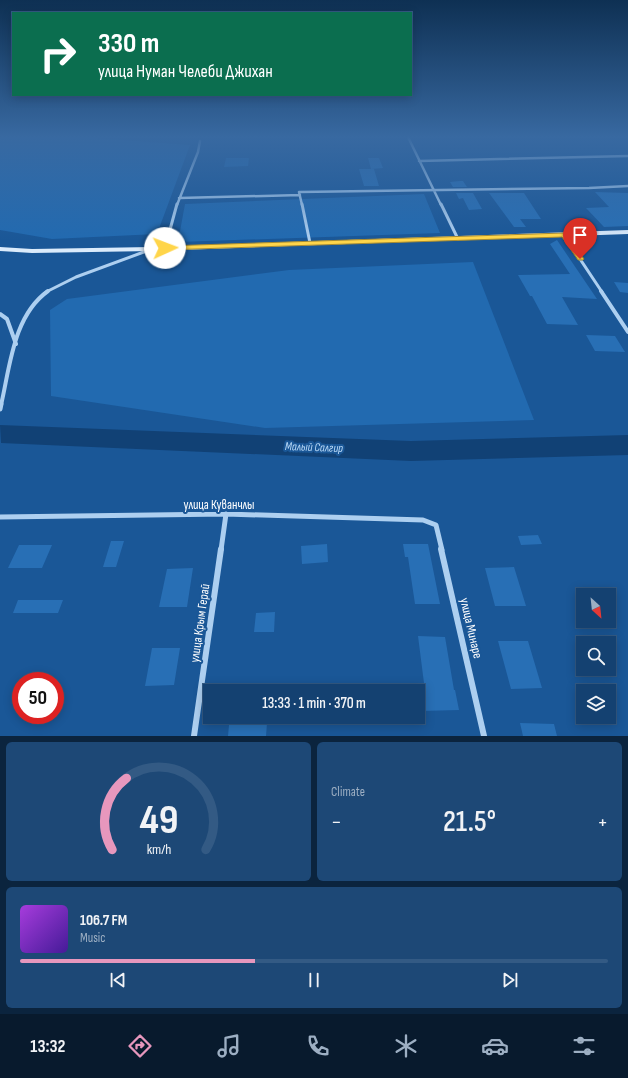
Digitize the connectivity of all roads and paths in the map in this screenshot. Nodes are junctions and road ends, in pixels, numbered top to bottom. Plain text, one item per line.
1 (190, 171) edge
2 (424, 171) edge
3 (628, 186) edge
4 (433, 189) junction
5 (299, 193) junction
6 (179, 198) junction
7 (628, 232) edge
8 (564, 235) junction
9 (458, 239) junction
10 (310, 243) junction
11 (165, 248) junction
12 (0, 249) edge
13 (152, 249) junction
14 (0, 314) edge
15 (628, 332) edge
16 (16, 344) junction
17 (0, 409) edge
18 (226, 514) junction
19 (1, 519) edge
20 (436, 525) joint
21 (194, 736) edge
22 (484, 736) edge

1 - 6 street
2 - 4 street
3 - 4 street
4 - 5 street
4 - 9 street
5 - 6 street
5 - 10 street
6 - 11 street
7 - 8 main road
8 - 9 main road
8 - 15 street
9 - 10 main road
10 - 11 main road
11 - 13 main road
12 - 13 main road
13 - 16 street
14 - 16 street
16 - 17 street
18 - 19 street, улица Куванчлы
18 - 20 street, улица Куванчлы
18 - 21 street, улица Крым Герай
20 - 22 street, улица Минаре

